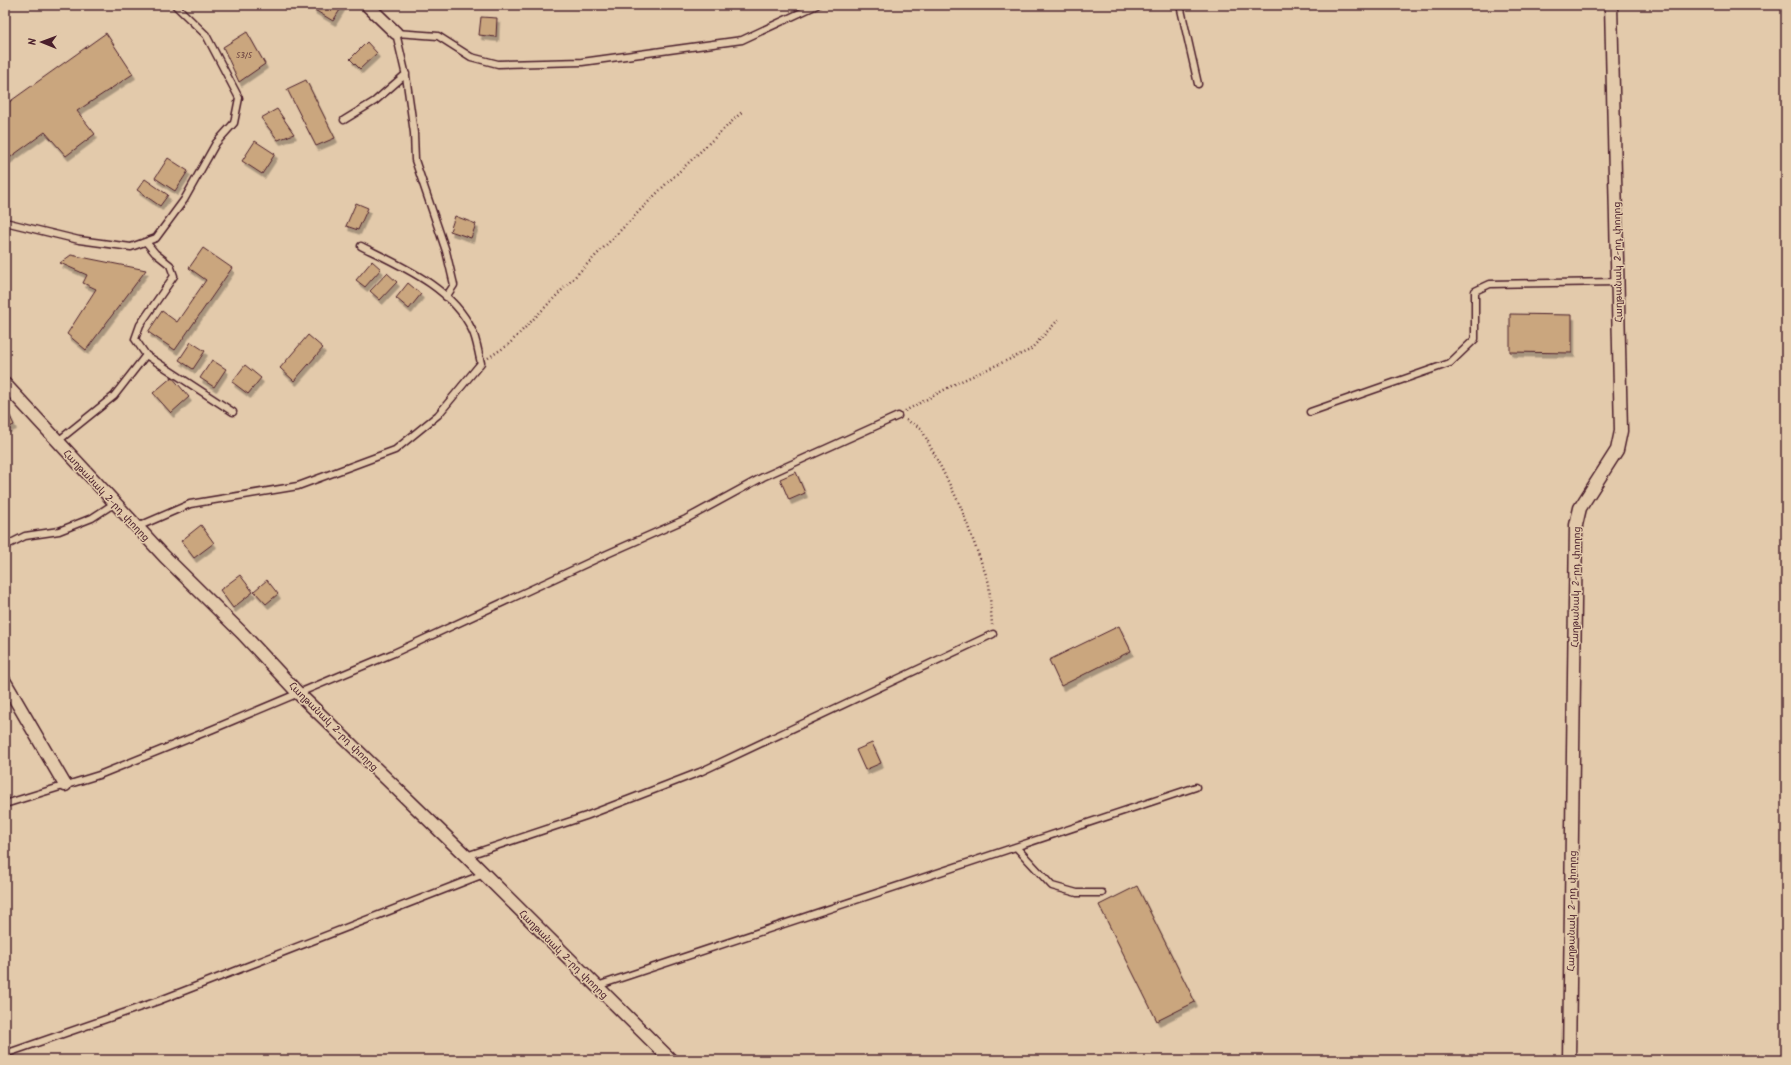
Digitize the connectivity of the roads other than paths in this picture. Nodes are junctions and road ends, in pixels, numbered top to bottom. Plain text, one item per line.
1 (175, 5) edge
2 (366, 5) edge
3 (817, 5) edge
4 (1180, 5) edge
5 (1611, 5) edge
6 (396, 33) junction
7 (406, 74) junction
8 (1198, 84) dead end
9 (344, 120) dead end
10 (5, 222) edge
11 (146, 242) junction
12 (361, 246) dead end
13 (1618, 282) junction
14 (446, 297) junction
15 (146, 355) junction
16 (5, 384) edge
17 (232, 412) dead end
18 (1310, 412) dead end
19 (898, 416) road end
20 (58, 441) junction
21 (115, 503) junction
22 (137, 527) junction
23 (5, 546) edge
24 (993, 634) road end
25 (5, 682) edge
26 (298, 693) junction
27 (65, 785) junction
28 (1196, 787) dead end
29 (5, 804) edge
30 (1016, 847) junction
31 (466, 856) junction
32 (484, 874) junction
33 (1102, 893) dead end
34 (597, 986) junction
35 (5, 1054) edge
36 (671, 1060) edge
37 (1569, 1060) edge

1 - 11 lane
2 - 6 street
3 - 6 lane
4 - 8 lane
5 - 13 street, Հաղթանակ 2-րդ փողոց
6 - 7 lane
7 - 9 lane
7 - 14 lane
10 - 11 lane
11 - 15 lane
12 - 14 lane
13 - 18 lane
13 - 37 street, Հաղթանակ 2-րդ փողոց
14 - 22 lane
15 - 17 lane
15 - 20 lane
16 - 20 street, Հաղթանակ 2-րդ փողոց
19 - 26 lane
20 - 21 street, Հաղթանակ 2-րդ փողոց
21 - 22 street, Հաղթանակ 2-րդ փողոց
21 - 23 lane
22 - 26 street, Հաղթանակ 2-րդ փողոց
24 - 31 lane
25 - 27 street
26 - 27 lane
26 - 31 street, Հաղթանակ 2-րդ փողոց
27 - 29 lane
28 - 30 lane
30 - 33 lane
30 - 34 lane
31 - 32 street, Հաղթանակ 2-րդ փողոց
32 - 34 street, Հաղթանակ 2-րդ փողոց
32 - 35 lane
34 - 36 street, Հաղթանակ 2-րդ փողոց

